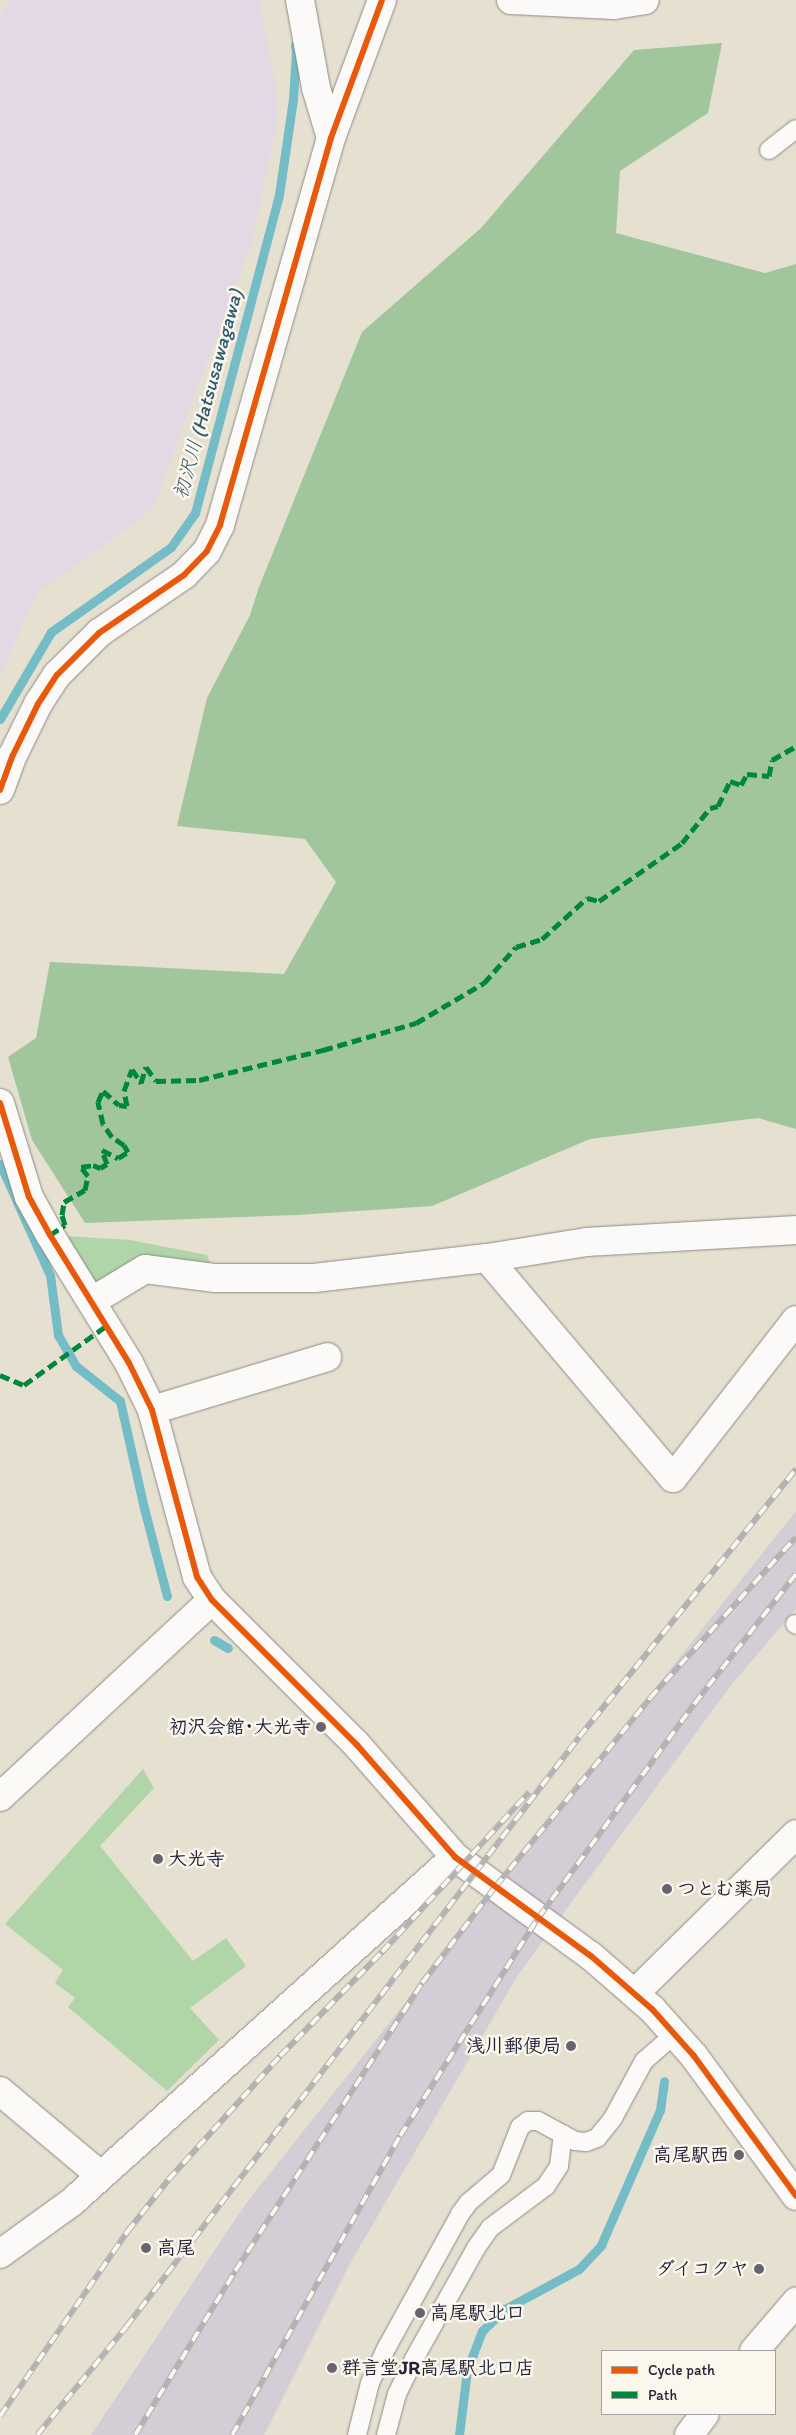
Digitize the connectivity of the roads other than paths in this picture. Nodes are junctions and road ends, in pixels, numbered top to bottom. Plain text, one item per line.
1 (300, 0) edge
2 (382, 0) edge
3 (390, 0) edge
4 (511, 0) edge
5 (645, 0) edge
6 (554, 1) edge
7 (796, 129) edge
8 (331, 138) junction
9 (769, 150) dead end
10 (0, 790) edge
11 (0, 1103) edge
12 (796, 1230) edge
13 (487, 1258) junction
14 (92, 1301) junction
15 (796, 1320) edge
16 (327, 1357) dead end
17 (152, 1410) junction
18 (212, 1600) junction
19 (2, 1790) edge
20 (796, 1834) edge
21 (455, 1857) junction
22 (635, 1993) junction
23 (675, 2034) junction
24 (0, 2092) edge
25 (563, 2134) junction
26 (100, 2175) junction
27 (796, 2196) edge
28 (0, 2254) edge
29 (796, 2302) edge
30 (755, 2350) edge
31 (704, 2415) edge
32 (357, 2435) edge
33 (386, 2435) edge
34 (689, 2435) edge

1 - 8 main road
2 - 3 main road
2 - 8 main road
4 - 6 main road
5 - 6 main road
7 - 9 lane
8 - 10 main road
11 - 14 main road
12 - 13 main road
13 - 14 main road
13 - 15 main road
14 - 17 main road
16 - 17 main road
17 - 18 main road
18 - 19 main road
18 - 21 main road
20 - 22 main road
21 - 22 main road
21 - 26 main road
22 - 23 main road
23 - 25 lane
23 - 27 main road
24 - 26 main road
25 - 32 lane
25 - 33 lane
26 - 28 main road
29 - 30 main road
31 - 34 main road

